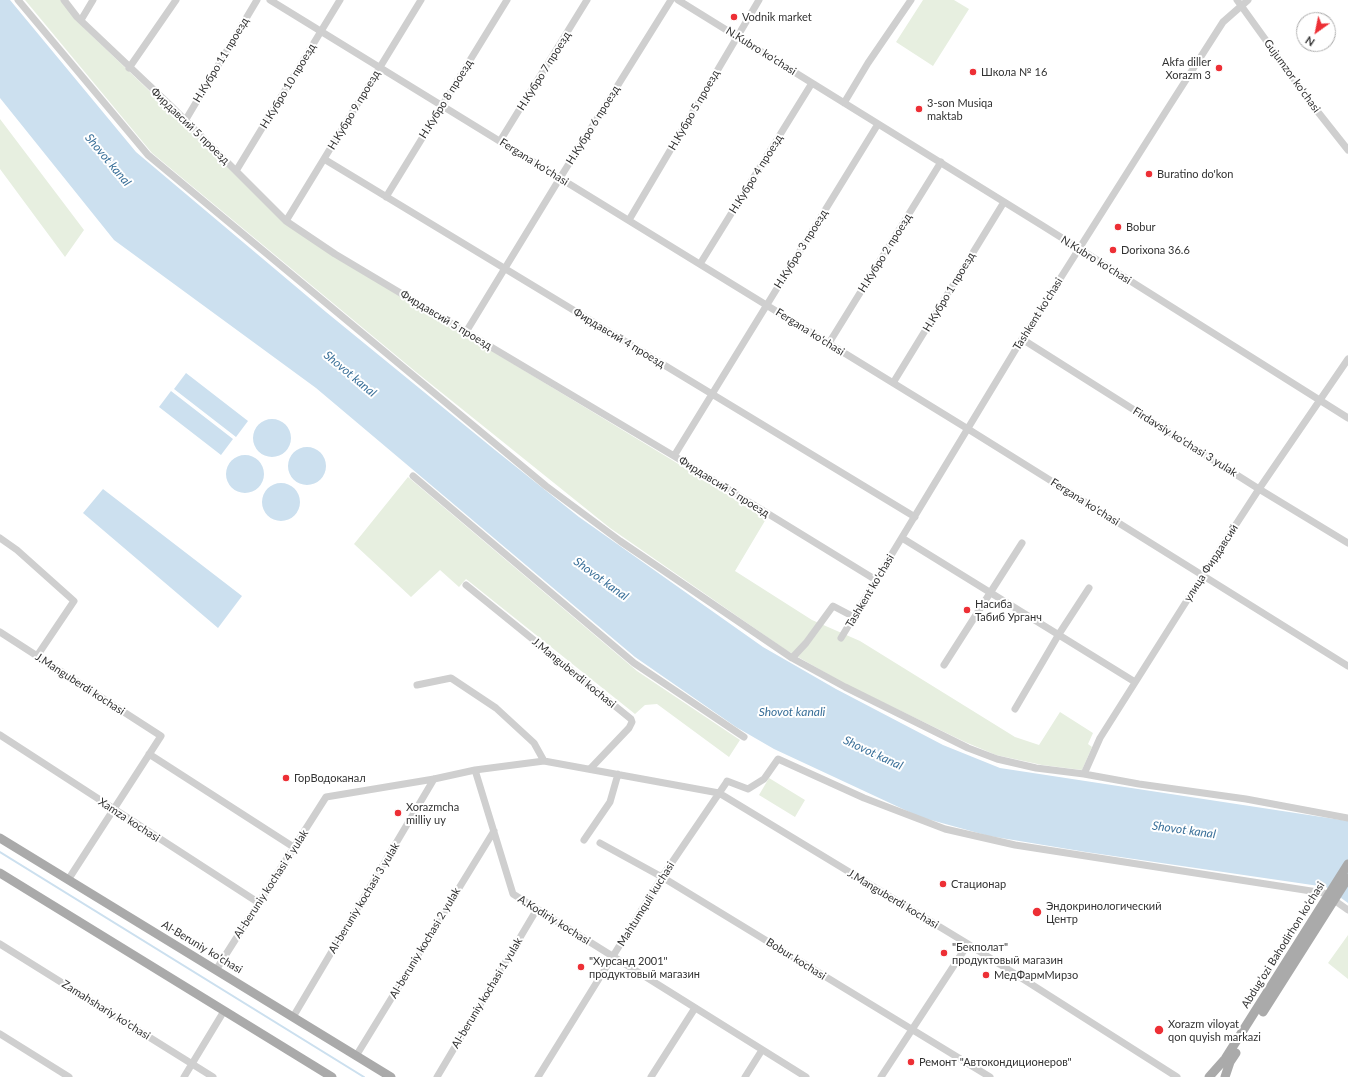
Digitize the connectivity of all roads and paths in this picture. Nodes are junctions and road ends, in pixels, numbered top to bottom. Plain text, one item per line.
1 (18, 0) edge
2 (64, 0) edge
3 (93, 0) edge
4 (176, 0) edge
5 (257, 0) edge
6 (270, 0) edge
7 (340, 0) edge
8 (421, 0) edge
9 (507, 0) edge
10 (587, 0) edge
11 (671, 0) edge
12 (678, 0) edge
13 (759, 0) edge
14 (911, 0) edge
15 (1248, 0) edge
16 (1239, 3) edge
17 (81, 20) junction
18 (321, 31) junction
19 (737, 36) junction
20 (129, 68) junction
21 (380, 68) junction
22 (812, 83) junction
23 (844, 103) junction
24 (442, 105) junction
25 (185, 121) junction
26 (878, 124) junction
27 (500, 141) junction
28 (1348, 150) edge
29 (324, 159) junction
30 (940, 162) junction
31 (236, 171) junction
32 (560, 178) junction
33 (386, 197) junction
34 (1004, 202) junction
35 (629, 220) junction
36 (286, 221) junction
37 (1080, 249) junction
38 (700, 264) junction
39 (504, 268) junction
40 (766, 305) junction
41 (466, 332) junction
42 (1022, 339) junction
43 (829, 343) junction
44 (1348, 359) edge
45 (893, 383) junction
46 (711, 394) junction
47 (1320, 401) junction
48 (1348, 418) edge
49 (968, 429) junction
50 (674, 456) junction
51 (413, 476) dead end
52 (1259, 489) junction
53 (915, 517) junction
54 (0, 538) edge
55 (902, 538) junction
56 (1348, 543) edge
57 (1022, 544) dead end
58 (1203, 575) junction
59 (876, 580) junction
60 (466, 585) dead end
61 (1089, 588) dead end
62 (991, 592) junction
63 (854, 617) junction
64 (0, 632) edge
65 (1059, 634) junction
66 (841, 638) dead end
67 (37, 656) junction
68 (792, 658) junction
69 (944, 665) dead end
70 (1348, 666) edge
71 (1135, 682) junction
72 (417, 685) dead end
73 (1015, 709) dead end
74 (0, 735) edge
75 (744, 737) dead end
76 (149, 754) junction
77 (544, 761) junction
78 (590, 769) junction
79 (475, 770) junction
80 (618, 774) junction
81 (1084, 774) junction
82 (434, 779) junction
83 (719, 792) junction
84 (326, 797) joint
85 (113, 809) junction
86 (1348, 818) edge
87 (494, 831) junction
88 (0, 838) edge
89 (584, 840) dead end
90 (600, 843) dead end
91 (295, 848) junction
92 (1348, 864) edge
93 (0, 873) edge
94 (662, 876) junction
95 (1348, 878) edge
96 (68, 880) junction
97 (259, 903) junction
98 (537, 909) junction
99 (1348, 910) edge
100 (1320, 916) junction
101 (0, 944) edge
102 (968, 944) junction
103 (612, 957) junction
104 (216, 970) junction
105 (695, 1008) junction
106 (224, 1011) junction
107 (293, 1017) junction
108 (912, 1030) junction
109 (0, 1034) edge
110 (762, 1050) junction
111 (356, 1056) junction
112 (192, 1064) junction
113 (69, 1077) edge
114 (184, 1077) edge
115 (213, 1077) edge
116 (332, 1077) edge
117 (391, 1077) edge
118 (438, 1077) edge
119 (538, 1077) edge
120 (651, 1077) edge
121 (745, 1077) edge
122 (806, 1077) edge
123 (881, 1077) edge
124 (990, 1077) edge
125 (1177, 1077) edge
126 (1209, 1077) edge
127 (1225, 1077) edge

1 - 68 street
2 - 17 street, Фирдавсий 5 проезд
3 - 17 street
4 - 20 street
5 - 25 street, Н.Кубро 11 проезд
6 - 18 street, Fergana ko'chasi
7 - 18 street, Н.Кубро 10 проезд
8 - 21 street, Н.Кубро 9 проезд
9 - 24 street, Н.Кубро 8 проезд
10 - 27 street, Н.Кубро 7 проезд
11 - 32 street, Н.Кубро 6 проезд
12 - 19 street, N.Kubro ko'chasi
13 - 19 street, Н.Кубро 5 проезд
14 - 23 street
15 - 16 street, Tashkent ko'chasi
16 - 28 street, Gujumzor ko'chasi
16 - 37 street, Tashkent ko'chasi
17 - 20 street, Фирдавсий 5 проезд
18 - 21 street, Fergana ko'chasi
18 - 31 street, Н.Кубро 10 проезд
19 - 22 street, N.Kubro ko'chasi
19 - 35 street, Н.Кубро 5 проезд
20 - 25 street, Фирдавсий 5 проезд
21 - 24 street, Fergana ko'chasi
21 - 29 street, Н.Кубро 9 проезд
22 - 23 street, N.Kubro ko'chasi
22 - 38 street, Н.Кубро 4 проезд
23 - 26 street, N.Kubro ko'chasi
24 - 27 street, Fergana ko'chasi
24 - 33 street, Н.Кубро 8 проезд
25 - 31 street, Фирдавсий 5 проезд
26 - 30 street, N.Kubro ko'chasi
26 - 40 street, Н.Кубро 3 проезд
27 - 32 street, Fergana ko'chasi
29 - 33 street, Фирдавсий 4 проезд
29 - 36 street, Н.Кубро 9 проезд
30 - 34 street, N.Kubro ko'chasi
30 - 43 street, Н.Кубро 2 проезд
31 - 36 street, Фирдавсий 5 проезд
32 - 35 street, Fergana ko'chasi
32 - 39 street, Н.Кубро 6 проезд
33 - 39 street, Фирдавсий 4 проезд
34 - 37 street, N.Kubro ko'chasi
34 - 45 street, Н.Кубро 1 проезд
35 - 38 street, Fergana ko'chasi
36 - 41 street, Фирдавсий 5 проезд
37 - 42 street, Tashkent ko'chasi
37 - 47 street, N.Kubro ko'chasi
38 - 40 street, Fergana ko'chasi
39 - 41 street, Н.Кубро 6 проезд
39 - 46 street, Фирдавсий 4 проезд
40 - 43 street, Fergana ko'chasi
40 - 46 street, Н.Кубро 3 проезд
41 - 50 street, Фирдавсий 5 проезд
42 - 49 street, Tashkent ko'chasi
42 - 52 street, Firdavsiy ko'chasi 3 yulak
43 - 45 street, Fergana ko'chasi
44 - 47 street, улица Фирдавсий
45 - 49 street, Fergana ko'chasi
46 - 50 street, Н.Кубро 3 проезд
46 - 53 street, Фирдавсий 4 проезд
47 - 48 street, N.Kubro ko'chasi
47 - 52 street, улица Фирдавсий
49 - 53 street, Tashkent ko'chasi
49 - 58 street, Fergana ko'chasi
50 - 59 street, Фирдавсий 5 проезд
51 - 75 street
52 - 56 street, Firdavsiy ko'chasi 3 yulak
52 - 58 street, улица Фирдавсий
53 - 55 street, Tashkent ko'chasi
54 - 67 street
55 - 59 street, Tashkent ko'chasi
55 - 62 street
57 - 62 street
58 - 70 street, Fergana ko'chasi
58 - 71 street, улица Фирдавсий
59 - 63 street, Tashkent ko'chasi
60 - 78 street, J.Manguberdi kochasi
61 - 65 street
62 - 65 street
62 - 69 street
63 - 66 street, Tashkent ko'chasi
63 - 68 street
64 - 67 street, J.Manguberdi kochasi
65 - 71 street
65 - 73 street
67 - 76 street, J.Manguberdi kochasi
68 - 81 street
71 - 81 street, улица Фирдавсий
72 - 77 street
74 - 85 street, Xamza kochasi
76 - 85 street
76 - 91 street
77 - 78 street, J.Manguberdi kochasi
77 - 79 street, J.Manguberdi kochasi
78 - 80 street, J.Manguberdi kochasi
79 - 82 street, J.Manguberdi kochasi
79 - 87 street, A.Kodiriy kochasi
80 - 83 street, J.Manguberdi kochasi
80 - 89 street
81 - 86 street
82 - 84 street, J.Manguberdi kochasi
82 - 107 street, Al-beruniy kochasi 3 yulak
83 - 94 street, Mahtumquli kuchasi
83 - 99 street
83 - 102 street, J.Manguberdi kochasi
84 - 91 street, Al-beruniy kochasi 4 yulak
85 - 96 street
85 - 97 street, Xamza kochasi
87 - 98 street, A.Kodiriy kochasi
87 - 111 street, Al-beruniy kochasi 2 yulak
88 - 96 main road, Al-Beruniy ko’chasi
90 - 94 street, Bobur kochasi
91 - 97 street, Al-beruniy kochasi 4 yulak
92 - 100 main road, Abdug’ozi Bahodirhon ko’chasi
93 - 106 main road
94 - 103 street, Mahtumquli kuchasi
94 - 108 street, Bobur kochasi
95 - 100 main road, Abdug’ozi Bahodirhon ko’chasi
96 - 104 main road, Al-Beruniy ko’chasi
97 - 104 street, Al-beruniy kochasi 4 yulak
98 - 103 street, A.Kodiriy kochasi
98 - 118 street, Al-beruniy kochasi 1 yulak
100 - 126 main road, Abdug’ozi Bahodirhon ko’chasi
100 - 127 main road, Abdug’ozi Bahodirhon ko’chasi
101 - 112 street, Zamahshariy ko'chasi
102 - 108 street
102 - 125 street, J.Manguberdi kochasi
103 - 105 street, A.Kodiriy kochasi
103 - 119 street, Mahtumquli kuchasi
104 - 107 main road, Al-Beruniy ko’chasi
105 - 110 street, A.Kodiriy kochasi
105 - 120 street
106 - 112 street
106 - 116 main road
107 - 111 main road, Al-Beruniy ko’chasi
108 - 123 street
108 - 124 street, Bobur kochasi
109 - 113 street
110 - 121 street
110 - 122 street, A.Kodiriy kochasi
111 - 117 main road, Al-Beruniy ko’chasi
112 - 114 street
112 - 115 street, Zamahshariy ko'chasi

